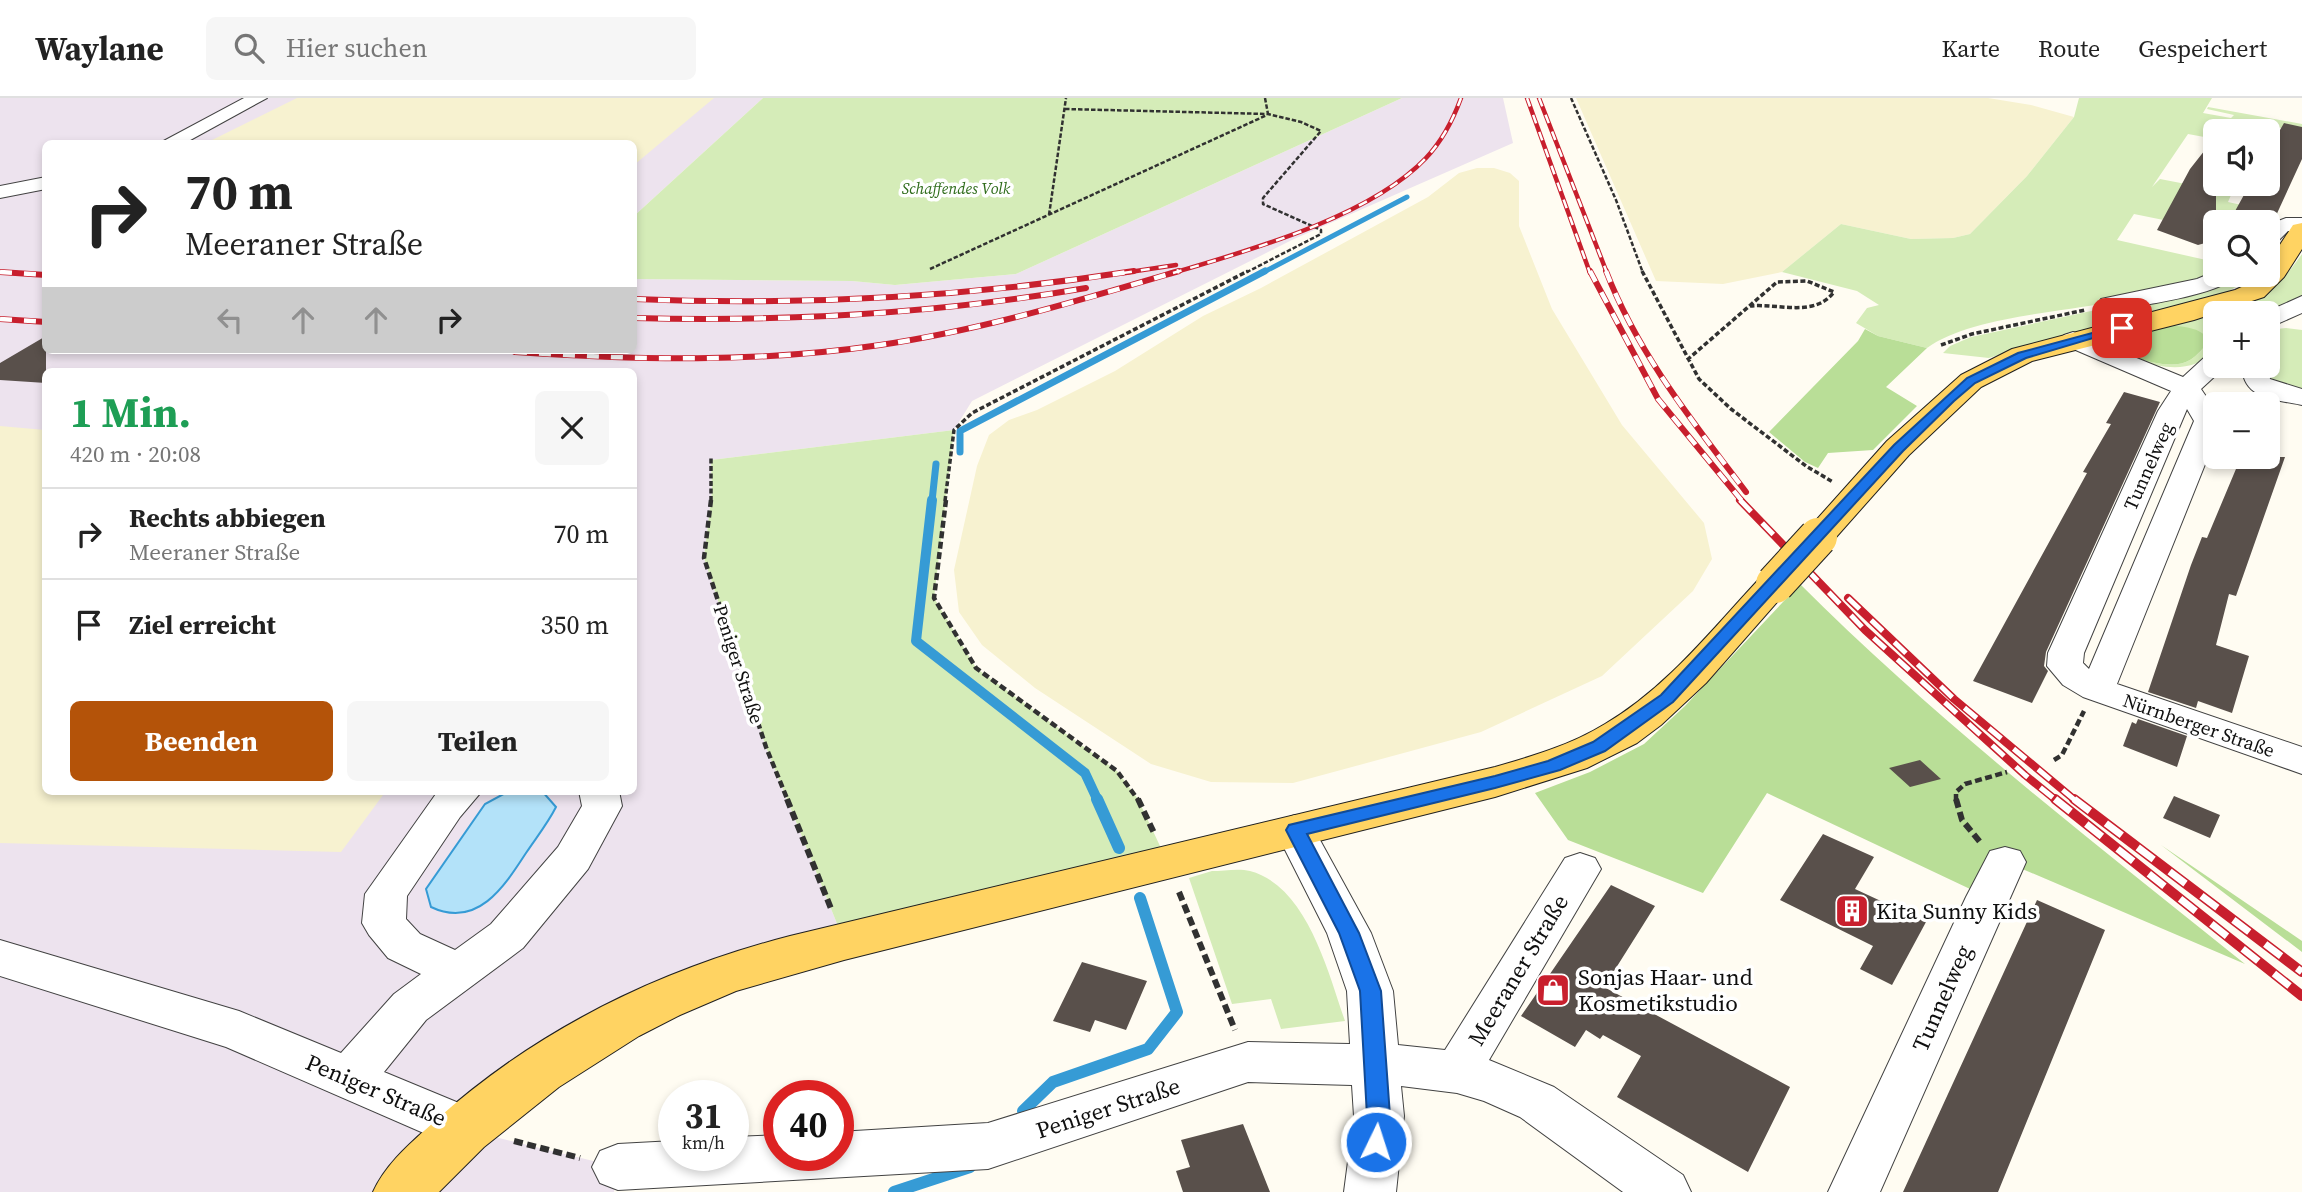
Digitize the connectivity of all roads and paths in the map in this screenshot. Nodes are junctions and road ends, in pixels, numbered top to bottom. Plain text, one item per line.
1 (258, 98) edge
2 (1066, 98) edge
3 (1265, 98) edge
4 (1571, 98) edge
5 (1065, 109) junction
6 (1268, 114) junction
7 (175, 140) edge
8 (42, 184) edge
9 (0, 192) edge
10 (1049, 216) junction
11 (2280, 226) edge
12 (2302, 228) edge
13 (930, 269) dead end
14 (2203, 285) edge
15 (2302, 303) edge
16 (2110, 304) joint
17 (1750, 306) junction
18 (2283, 320) edge
19 (2073, 340) junction
20 (1941, 345) dead end
21 (1687, 360) junction
22 (2203, 373) edge
23 (2257, 378) edge
24 (2187, 388) junction
25 (2302, 397) edge
26 (711, 456) dead end
27 (1855, 495) junction
28 (2096, 689) junction
29 (2054, 760) dead end
30 (2302, 761) edge
31 (2007, 772) dead end
32 (458, 795) edge
33 (600, 795) edge
34 (1295, 830) junction
35 (1167, 861) junction
36 (2006, 862) joint
37 (1580, 869) dead end
38 (844, 941) junction
39 (0, 958) edge
40 (458, 971) junction
41 (1248, 1062) junction
42 (1377, 1064) junction
43 (1457, 1072) junction
44 (349, 1079) junction
45 (465, 1129) junction
46 (854, 1154) edge
47 (763, 1159) edge
48 (618, 1167) joint
49 (402, 1192) edge
50 (1370, 1192) edge
51 (1665, 1192) edge
52 (1854, 1192) edge

1 - 7 street
2 - 5 path
3 - 6 path
4 - 21 path
5 - 6 path
5 - 10 path
6 - 10 path
6 - 35 path
8 - 9 street
10 - 13 path
11 - 12 street
12 - 19 main road
14 - 16 street
15 - 18 street
16 - 20 path
17 - 17 path
17 - 21 path
19 - 24 street
19 - 27 main road
21 - 27 path
22 - 24 street, Tunnelweg
23 - 25 street
24 - 28 street, Tunnelweg
24 - 28 street, Tunnelweg
26 - 38 path, Peniger Straße
27 - 34 main road, bridge
28 - 29 path
28 - 30 street, Nürnberger Straße
31 - 36 path
32 - 40 street
33 - 40 street
34 - 35 main road, Peniger Straße
34 - 42 street
35 - 38 main road, Peniger Straße
35 - 41 path
36 - 52 street, Tunnelweg
37 - 43 street, Meeraner Straße
38 - 45 main road, Peniger Straße
39 - 44 street, Peniger Straße
40 - 44 street
41 - 42 street, Peniger Straße
41 - 46 street, Peniger Straße
42 - 43 street, Peniger Straße
42 - 50 street
43 - 51 street, Peniger Straße
44 - 45 street, Peniger Straße
45 - 48 path
45 - 49 main road
47 - 48 street, Peniger Straße

